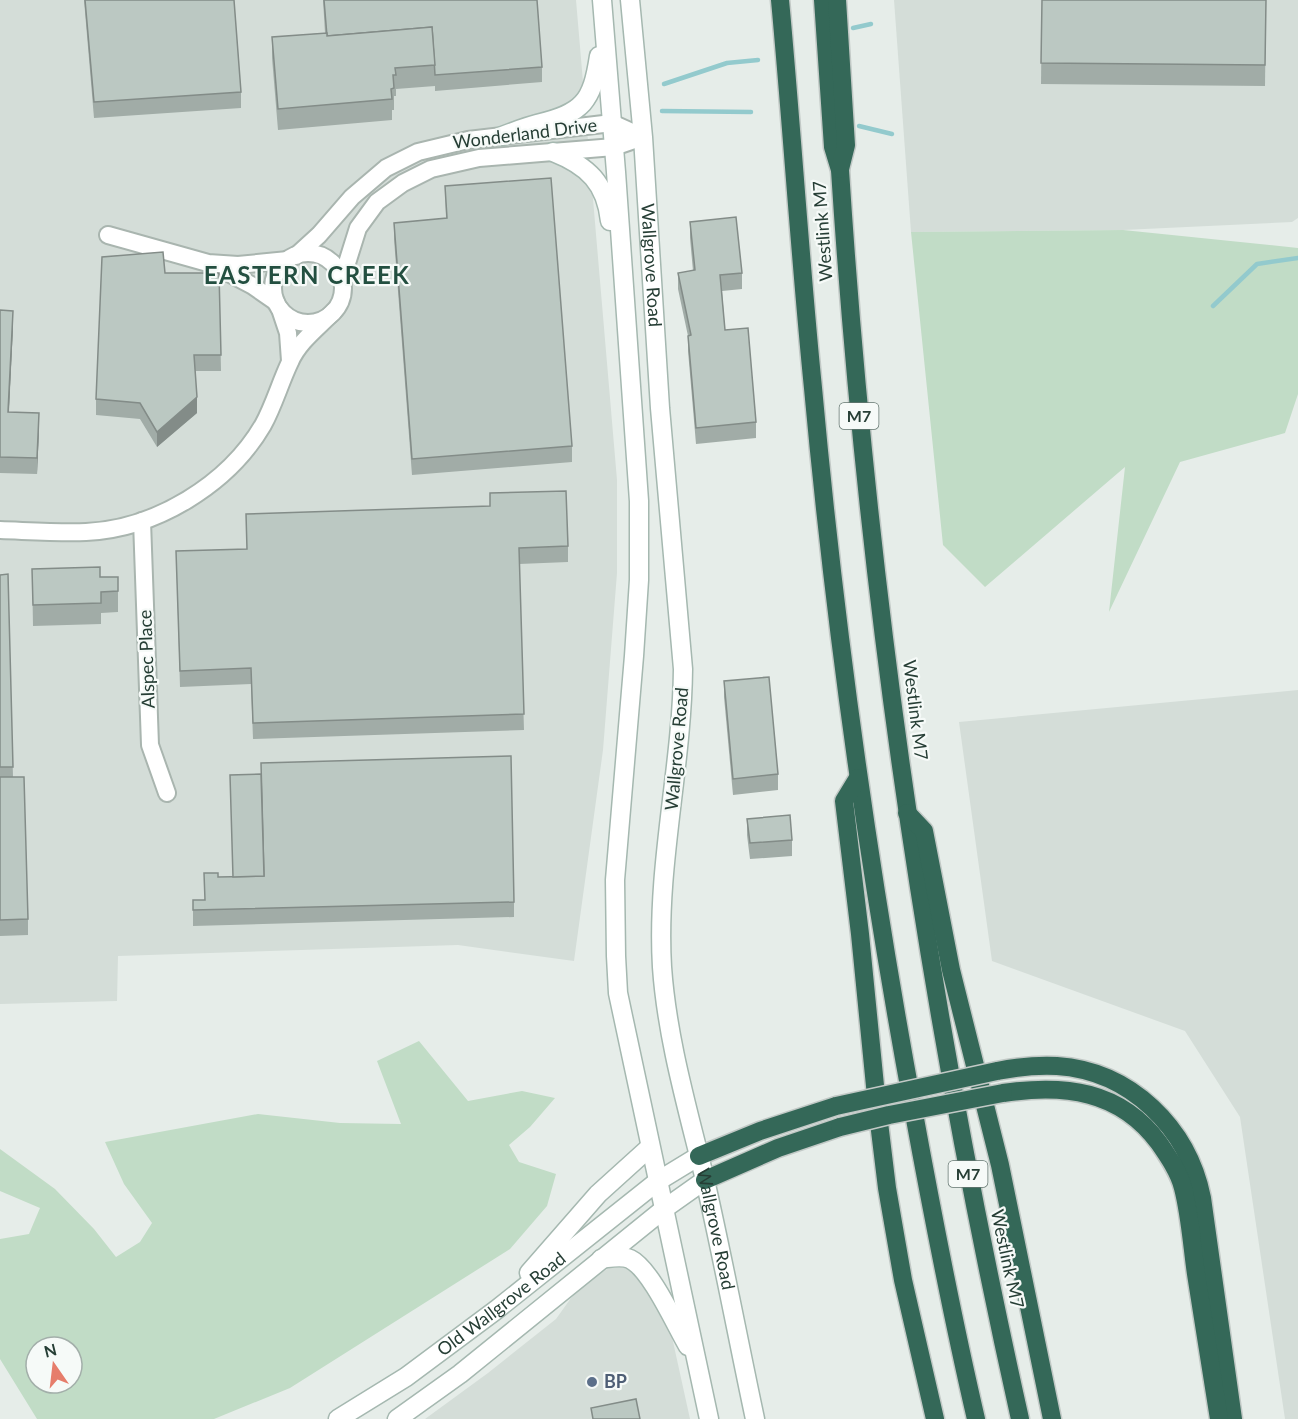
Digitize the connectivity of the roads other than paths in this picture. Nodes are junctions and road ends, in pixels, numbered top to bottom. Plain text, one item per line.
1 (602, 0) edge
2 (630, 0) edge
3 (780, 0) edge
4 (823, 0) edge
5 (837, 0) edge
6 (604, 24) junction
7 (612, 123) junction
8 (502, 136) junction
9 (643, 137) junction
10 (614, 147) junction
11 (553, 152) junction
12 (840, 170) junction
13 (108, 235) dead end
14 (292, 258) junction
15 (208, 263) junction
16 (342, 279) junction
17 (278, 305) junction
18 (334, 311) junction
19 (627, 324) junction
20 (290, 361) junction
21 (142, 521) junction
22 (0, 530) edge
23 (858, 778) junction
24 (167, 793) dead end
25 (933, 926) junction
26 (649, 1141) junction
27 (699, 1156) junction
28 (705, 1180) junction
29 (658, 1181) junction
30 (664, 1209) junction
31 (601, 1259) junction
32 (496, 1310) junction
33 (697, 1364) junction
34 (1228, 1417) edge
35 (338, 1419) edge
36 (397, 1419) edge
37 (709, 1419) edge
38 (755, 1419) edge
39 (935, 1419) edge
40 (976, 1419) edge
41 (1020, 1419) edge
42 (1052, 1419) edge

1 - 6 main road, Wallgrove Road
2 - 9 main road, Wallgrove Road
3 - 23 highway, Westlink M7 / M7
4 - 12 highway, Westlink M7 / M7
5 - 12 highway
6 - 7 main road, Wallgrove Road
6 - 8 main road
7 - 8 street, Wonderland Drive
7 - 9 street, Wonderland Drive
7 - 10 main road, Wallgrove Road
8 - 14 street, Wonderland Drive
9 - 10 street, Wonderland Drive
9 - 27 main road, Wallgrove Road
10 - 11 street, Wonderland Drive
10 - 19 main road, Wallgrove Road
11 - 16 street, Wonderland Drive
11 - 19 main road
12 - 25 highway, Westlink M7 / M7
13 - 15 street
14 - 15 street
14 - 16 street
14 - 17 street
15 - 17 street
16 - 18 street
17 - 18 street
17 - 20 street
18 - 20 street
19 - 26 main road, Wallgrove Road
20 - 21 street
21 - 22 street
21 - 24 street, Alspec Place
23 - 39 highway
23 - 40 highway, Westlink M7 / M7
25 - 41 highway, Westlink M7 / M7
25 - 42 highway
26 - 29 main road, Wallgrove Road
26 - 32 main road
27 - 28 main road, Wallgrove Road
27 - 29 main road, Old Wallgrove Road
27 - 34 highway, bridge
28 - 30 main road, Old Wallgrove Road
28 - 34 highway, bridge
28 - 38 main road, Wallgrove Road
29 - 30 main road, Wallgrove Road
29 - 32 main road, Old Wallgrove Road
30 - 31 main road, Old Wallgrove Road
30 - 33 main road, Wallgrove Road
31 - 33 main road
31 - 36 main road, Old Wallgrove Road
32 - 35 main road, Old Wallgrove Road
33 - 37 main road, Wallgrove Road

